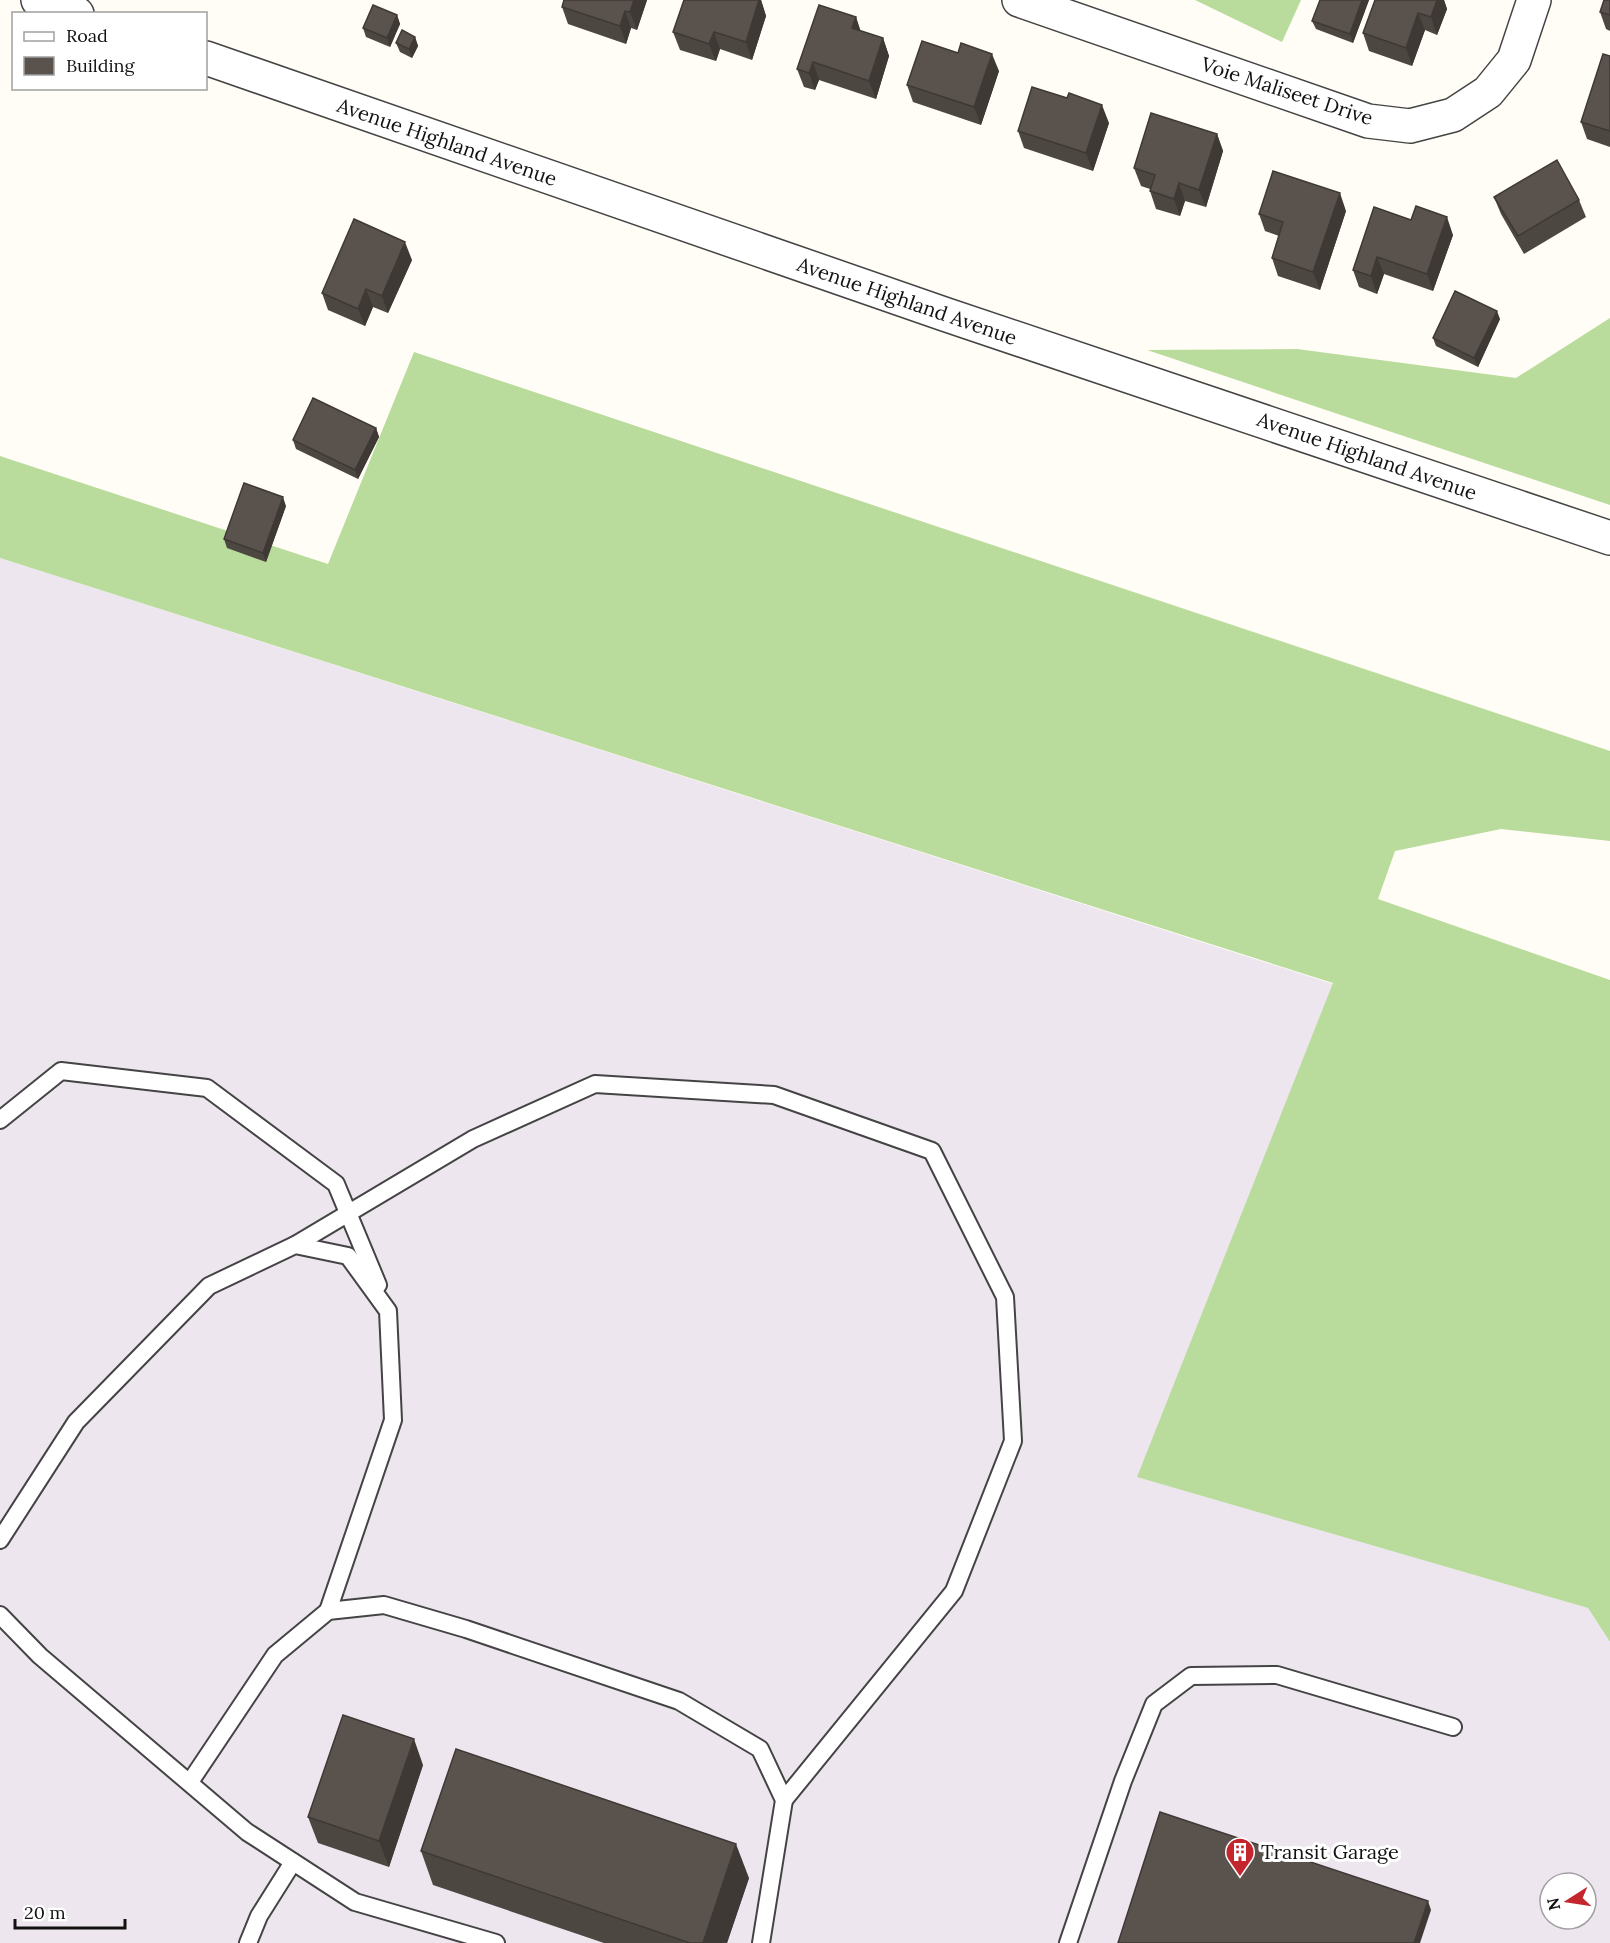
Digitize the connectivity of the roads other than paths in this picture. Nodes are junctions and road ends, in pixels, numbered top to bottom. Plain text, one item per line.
1 (38, 0) edge
2 (1019, 0) edge
3 (1534, 0) edge
4 (71, 12) edge
5 (207, 58) edge
6 (1610, 538) edge
7 (0, 1120) edge
8 (348, 1213) junction
9 (295, 1245) junction
10 (388, 1311) junction
11 (0, 1540) edge
12 (328, 1611) junction
13 (0, 1615) edge
14 (1454, 1727) dead end
15 (190, 1782) junction
16 (784, 1800) junction
17 (293, 1862) junction
18 (248, 1943) edge
19 (496, 1943) edge
20 (761, 1943) edge
21 (1068, 1943) edge

1 - 4 street
2 - 3 street, Voie Maliseet Drive
5 - 6 street, Avenue Highland Avenue
7 - 8 lane
8 - 9 lane
8 - 10 lane
8 - 16 lane
9 - 10 lane
9 - 11 lane
10 - 12 lane
12 - 15 lane
12 - 16 lane
13 - 15 lane
14 - 21 lane
15 - 17 lane
16 - 20 lane
17 - 18 lane
17 - 19 lane

